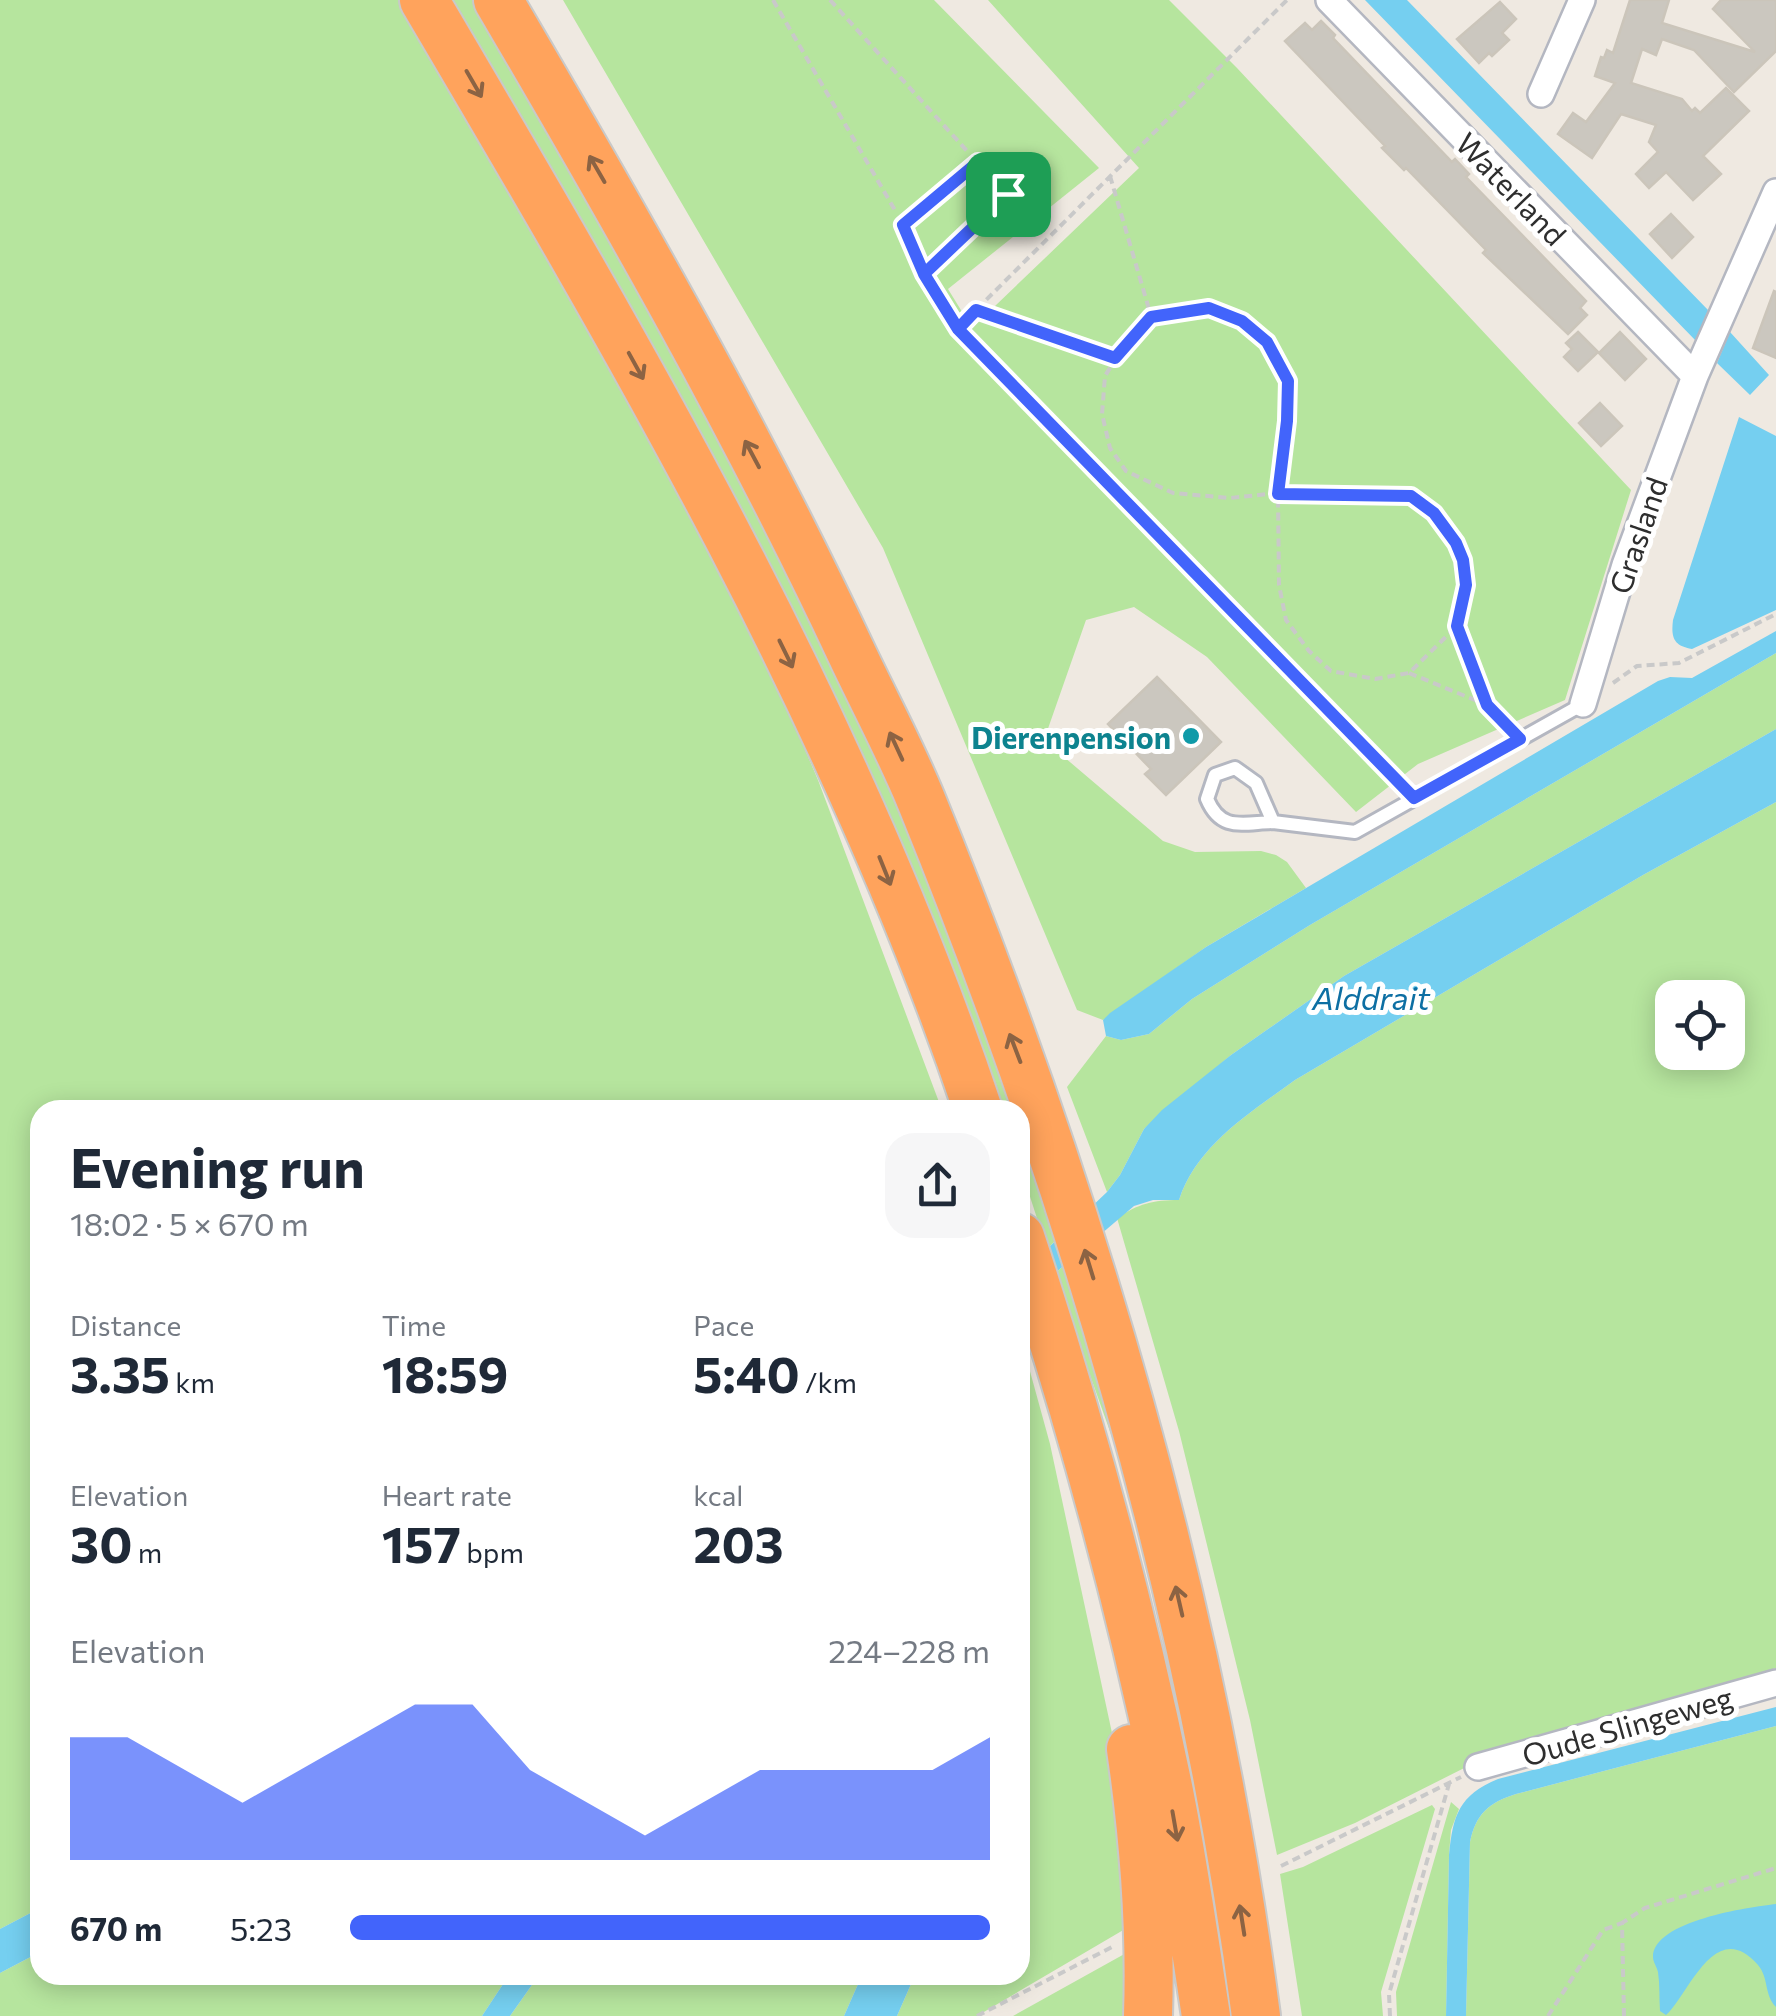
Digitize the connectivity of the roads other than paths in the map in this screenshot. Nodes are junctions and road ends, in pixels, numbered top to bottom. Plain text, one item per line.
1 (424, 0) edge
2 (498, 0) edge
3 (1330, 0) edge
4 (1582, 0) edge
5 (1541, 94) dead end
6 (1776, 192) edge
7 (924, 274) junction
8 (1696, 372) junction
9 (1582, 704) joint
10 (1414, 798) junction
11 (1272, 822) junction
12 (974, 1100) edge
13 (1030, 1268) edge
14 (1070, 1391) junction
15 (1776, 1683) edge
16 (1478, 1768) dead end
17 (1148, 2016) edge
18 (1206, 2016) edge
19 (1256, 2016) edge

1 -> 12 highway
19 -> 2 highway
3 - 8 street, Waterland
4 - 5 street
6 - 8 street, Grasland
7 - 7 lane
7 - 10 lane
8 - 9 street, Grasland
9 - 10 lane
10 - 11 lane
11 - 11 lane
13 - 14 highway
14 - 17 highway
14 -> 18 highway
15 - 16 street, Oude Slingeweg

